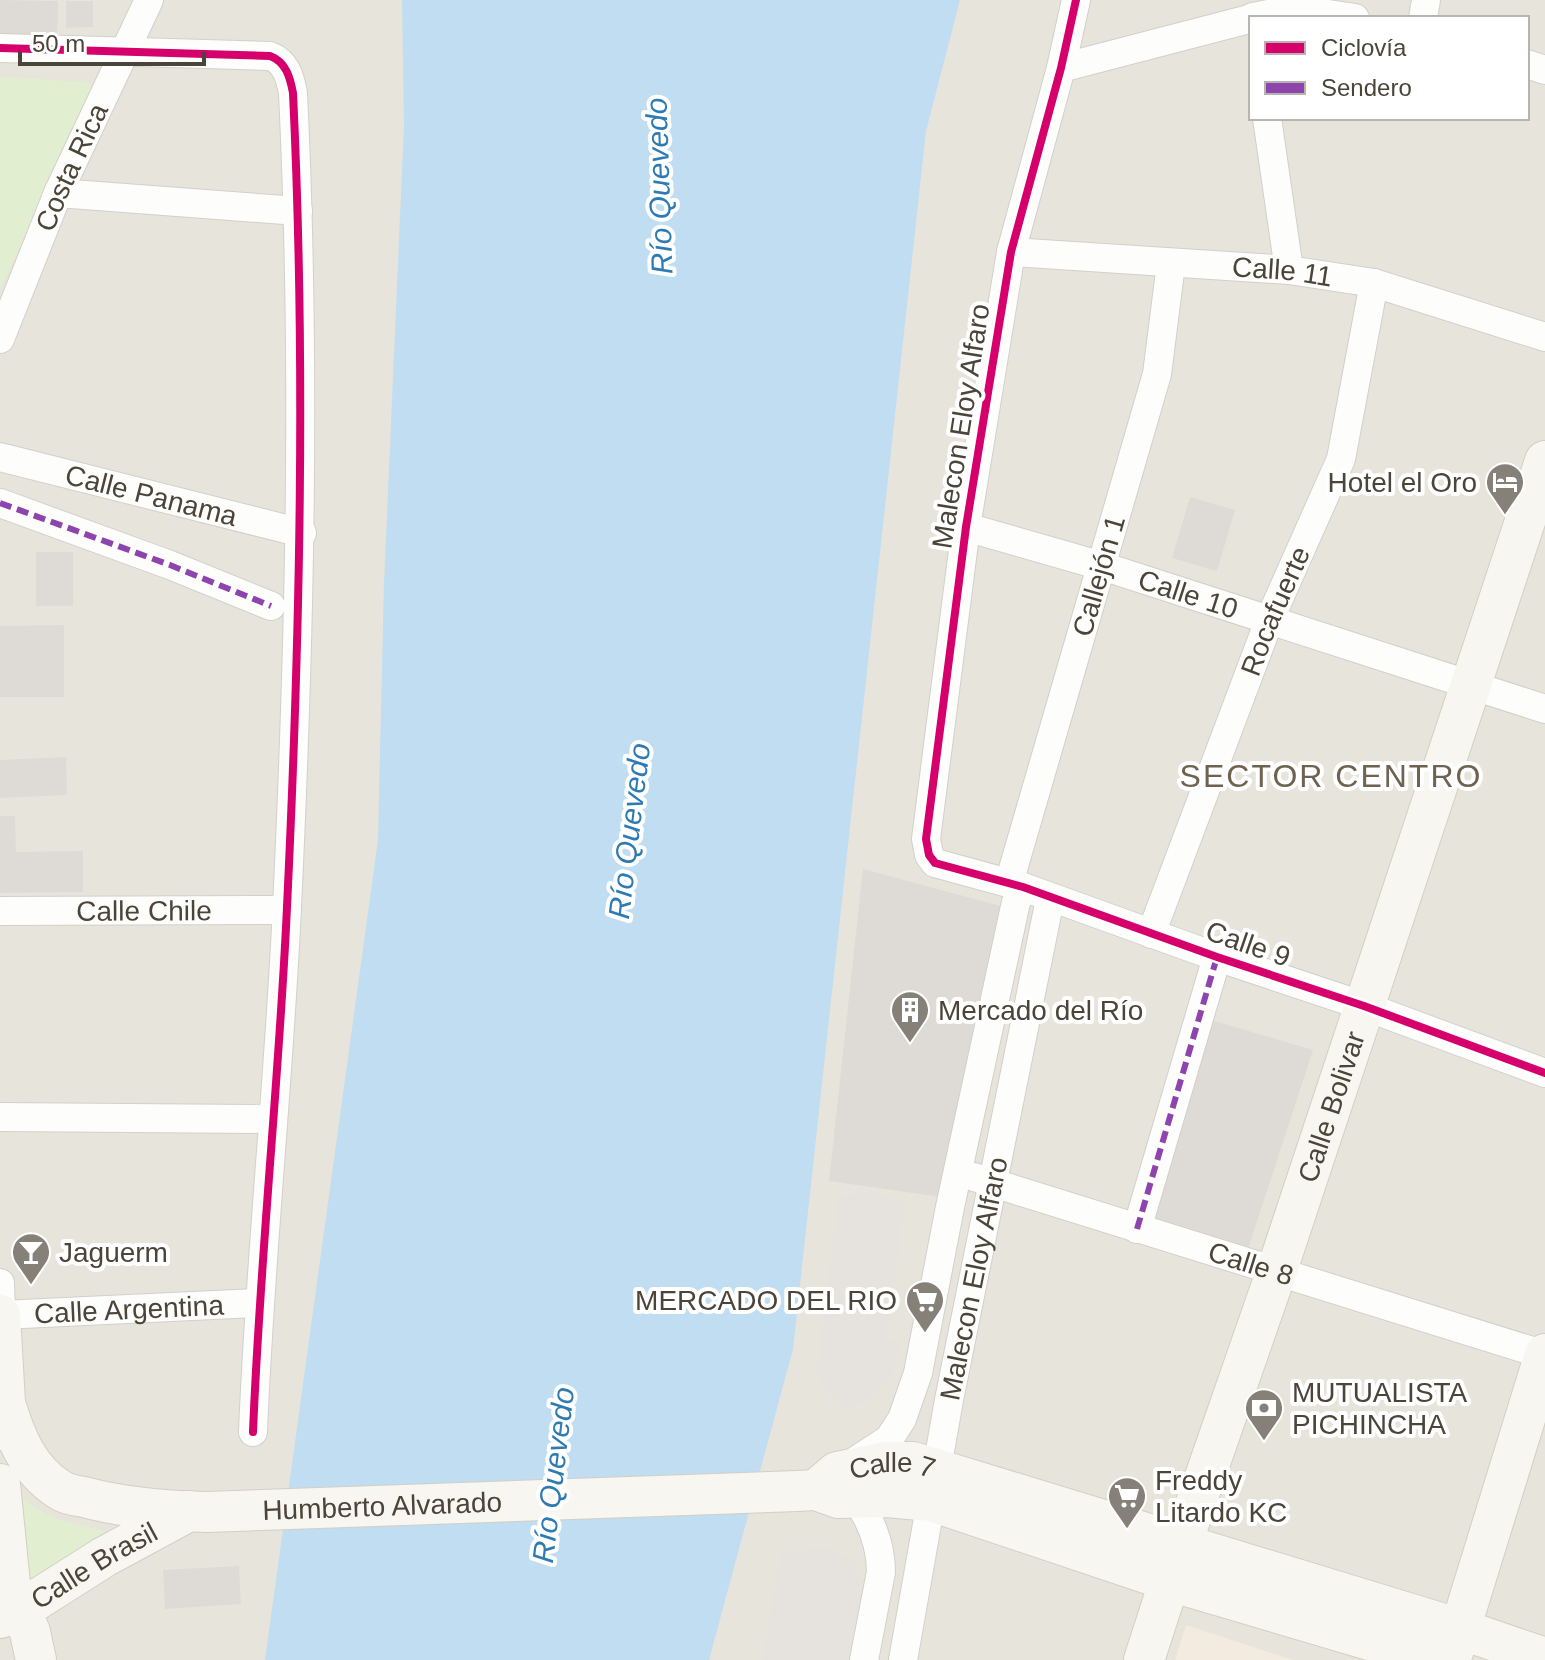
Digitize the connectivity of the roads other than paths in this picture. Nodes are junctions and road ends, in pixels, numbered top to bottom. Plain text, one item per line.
1 (149, 0) edge
2 (1076, 0) edge
3 (1294, 4) edge
4 (1256, 16) edge
5 (1346, 16) edge
6 (1249, 18) edge
7 (0, 48) edge
8 (125, 52) junction
9 (1061, 68) junction
10 (1267, 120) edge
11 (58, 193) junction
12 (298, 211) junction
13 (1011, 252) junction
14 (1171, 264) junction
15 (1289, 270) junction
16 (1374, 283) junction
17 (1545, 337) edge
18 (0, 339) edge
19 (0, 457) edge
20 (1545, 461) edge
21 (0, 503) edge
22 (966, 527) junction
23 (302, 533) junction
24 (1102, 566) junction
25 (271, 606) dead end
26 (1269, 621) junction
27 (1470, 687) junction
28 (1545, 709) edge
29 (935, 863) joint
30 (1016, 885) junction
31 (1050, 899) junction
32 (287, 910) junction
33 (0, 911) edge
34 (1151, 934) junction
35 (1217, 957) junction
36 (1364, 1006) junction
37 (1545, 1073) edge
38 (0, 1117) edge
39 (273, 1119) junction
40 (958, 1173) junction
41 (992, 1182) junction
42 (1137, 1229) junction
43 (1277, 1270) junction
44 (258, 1303) junction
45 (0, 1305) edge
46 (1545, 1355) edge
47 (911, 1395) junction
48 (949, 1400) junction
49 (5, 1403) junction
50 (253, 1432) dead end
51 (0, 1443) edge
52 (0, 1484) edge
53 (934, 1485) junction
54 (826, 1487) junction
55 (198, 1511) junction
56 (1182, 1543) junction
57 (1170, 1581) junction
58 (11, 1613) edge
59 (1455, 1644) edge
60 (1545, 1658) edge
61 (36, 1660) edge
62 (864, 1660) edge
63 (903, 1660) edge
64 (1144, 1660) edge
65 (1437, 1660) edge

1 - 8 street, Costa Rica
2 - 9 street, Malecon Eloy Alfaro
3 - 4 street
3 - 5 street
6 - 9 street
7 - 8 street
8 - 11 street, Costa Rica
8 - 12 street
9 - 13 street, Malecon Eloy Alfaro
10 - 15 street
11 - 12 street
11 - 18 street, Costa Rica
12 - 23 street
13 - 14 street, Calle 11
13 - 22 street, Malecon Eloy Alfaro
14 - 15 street, Calle 11
14 - 24 street, Callejón 1
15 - 16 street, Calle 11
16 - 17 street, Calle 11
16 - 26 street, Rocafuerte
19 - 23 street, Calle Panama
20 - 27 main road, Calle Bolivar
21 - 25 street
22 - 24 street, Calle 10
22 - 29 street, Malecon Eloy Alfaro
23 - 32 street
24 - 26 street, Calle 10
24 - 30 street, Callejón 1
26 - 27 street, Calle 10
26 - 34 street, Rocafuerte
27 - 28 street, Calle 10
27 - 36 main road, Calle Bolivar
29 - 30 street, Calle 9
30 - 31 street, Calle 9
30 - 40 street, Malecon Eloy Alfaro
31 - 34 street, Calle 9
31 - 41 street, Malecon Eloy Alfaro
32 - 33 street, Calle Chile
32 - 39 street
34 - 35 street, Calle 9
35 - 36 street, Calle 9
35 - 42 street
36 - 37 street, Calle 9
36 - 43 main road, Calle Bolivar
38 - 39 street
39 - 44 street
40 - 41 street, Calle 8
40 - 47 street, Malecon Eloy Alfaro
41 - 42 street, Calle 8
41 - 48 street, Malecon Eloy Alfaro
42 - 43 street, Calle 8
43 - 46 street, Calle 8
43 - 56 main road, Calle Bolivar
44 - 45 street, Calle Argentina
44 - 50 street
45 - 49 main road
46 - 59 main road
47 - 48 street
47 - 54 street, Malecon Eloy Alfaro
48 - 53 street, Malecon Eloy Alfaro
49 - 51 main road
49 - 55 main road, Humberto Alvarado
52 - 58 main road
53 - 54 main road, Calle 7
53 - 56 main road, Calle 7
53 - 57 main road, Calle 7
53 - 63 street, Malecon Eloy Alfaro
54 - 55 main road, Humberto Alvarado
54 - 62 street
55 - 58 main road, Calle Brasil
56 - 57 main road, Calle Bolivar
56 - 59 main road, Calle 7
57 - 64 main road, Calle Bolivar
57 - 65 main road, Calle 7
58 - 61 main road
59 - 60 main road, Calle 7

